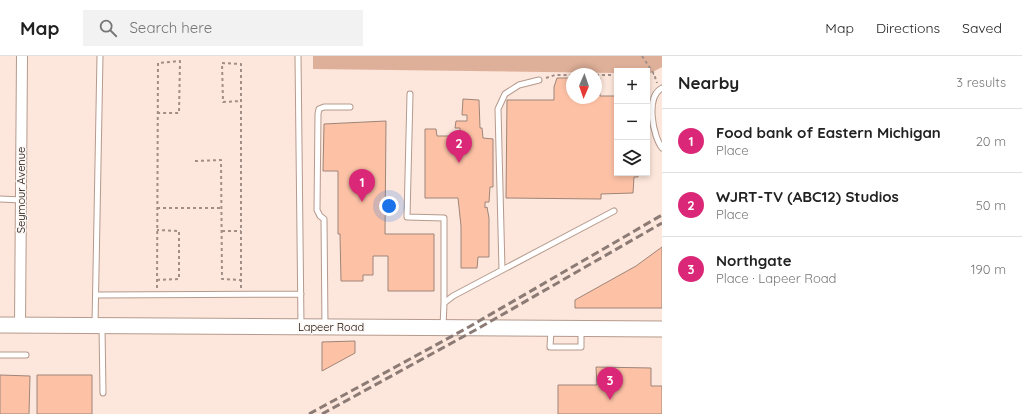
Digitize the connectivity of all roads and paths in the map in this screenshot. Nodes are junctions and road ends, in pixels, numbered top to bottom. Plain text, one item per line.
1 (22, 56) edge
2 (100, 56) edge
3 (298, 56) edge
4 (642, 56) edge
5 (614, 74) edge
6 (650, 74) edge
7 (654, 74) junction
8 (566, 75) edge
9 (602, 75) edge
10 (539, 80) joint
11 (660, 89) edge
12 (410, 94) dead end
13 (241, 101) junction
14 (350, 107) dead end
15 (158, 114) junction
16 (662, 148) edge
17 (195, 161) dead end
18 (0, 199) edge
19 (22, 200) junction
20 (157, 208) junction
21 (221, 208) junction
22 (614, 210) dead end
23 (157, 230) junction
24 (222, 231) junction
25 (241, 231) junction
26 (502, 270) junction
27 (157, 280) junction
28 (241, 280) junction
29 (301, 294) junction
30 (96, 295) junction
31 (241, 295) junction
32 (157, 296) junction
33 (444, 303) junction
34 (0, 325) edge
35 (20, 325) junction
36 (99, 326) junction
37 (301, 327) junction
38 (325, 327) junction
39 (443, 328) junction
40 (662, 329) edge
41 (0, 355) edge
42 (26, 355) dead end
43 (103, 393) dead end

1 - 19 street, Seymour Avenue
2 - 30 lane
3 - 29 lane
4 - 7 path
5 - 9 path
6 - 7 path
7 - 11 path
8 - 10 path
10 - 26 lane
11 - 16 lane
12 - 33 lane
13 - 13 path
13 - 25 path
14 - 38 lane
15 - 15 path
15 - 20 path
17 - 21 path
18 - 19 lane
19 - 35 street, Seymour Avenue
20 - 21 path
20 - 23 path
21 - 24 path
22 - 26 lane
23 - 27 path
23 - 27 path
24 - 25 path
24 - 28 path
25 - 28 path
26 - 33 lane
27 - 32 path
28 - 31 path
29 - 31 lane
29 - 37 lane
30 - 32 lane
30 - 36 lane
31 - 32 lane
33 - 39 lane
34 - 35 main road, Lapeer Road
35 - 36 main road, Lapeer Road
36 - 37 main road, Lapeer Road
36 - 43 lane
37 - 38 main road, Lapeer Road
38 - 39 main road, Lapeer Road
39 - 40 main road, Lapeer Road
41 - 42 lane

